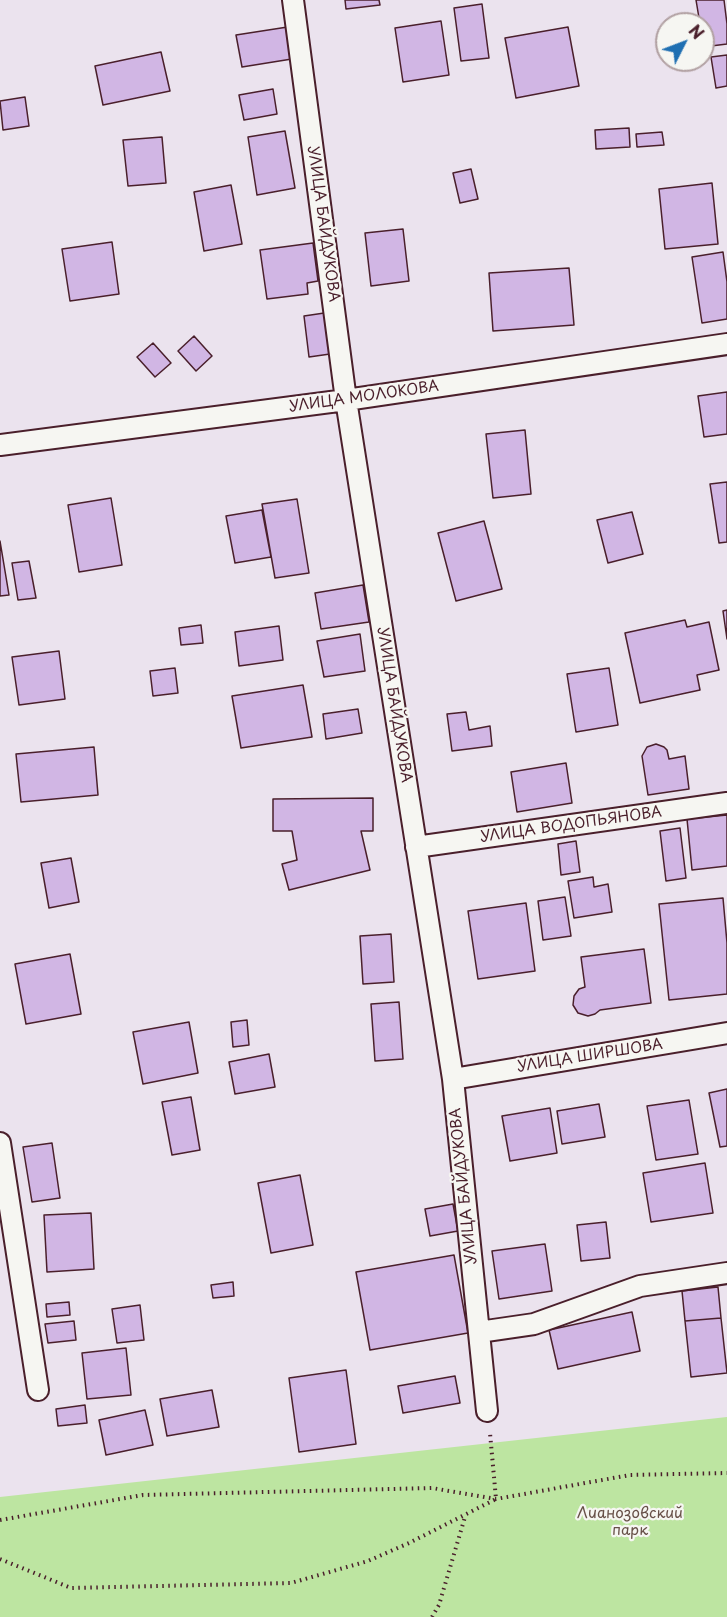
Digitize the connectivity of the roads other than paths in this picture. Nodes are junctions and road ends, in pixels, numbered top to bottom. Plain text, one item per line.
1 (293, 0) edge
2 (727, 344) edge
3 (346, 400) junction
4 (0, 445) edge
5 (727, 804) edge
6 (416, 847) junction
7 (727, 1034) edge
8 (453, 1079) junction
9 (0, 1143) edge
10 (727, 1273) edge
11 (479, 1332) junction
12 (38, 1390) dead end
13 (487, 1411) road end

1 - 3 street, УЛИЦА БАЙДУКОВА
2 - 3 street, УЛИЦА МОЛОКОВА
3 - 4 street, УЛИЦА МОЛОКОВА
3 - 6 street, УЛИЦА БАЙДУКОВА
5 - 6 street, УЛИЦА ВОДОПЬЯНОВА
6 - 8 street, УЛИЦА БАЙДУКОВА
7 - 8 street, УЛИЦА ШИРШОВА
8 - 11 street, УЛИЦА БАЙДУКОВА
9 - 12 street
10 - 11 street
11 - 13 street, УЛИЦА БАЙДУКОВА

